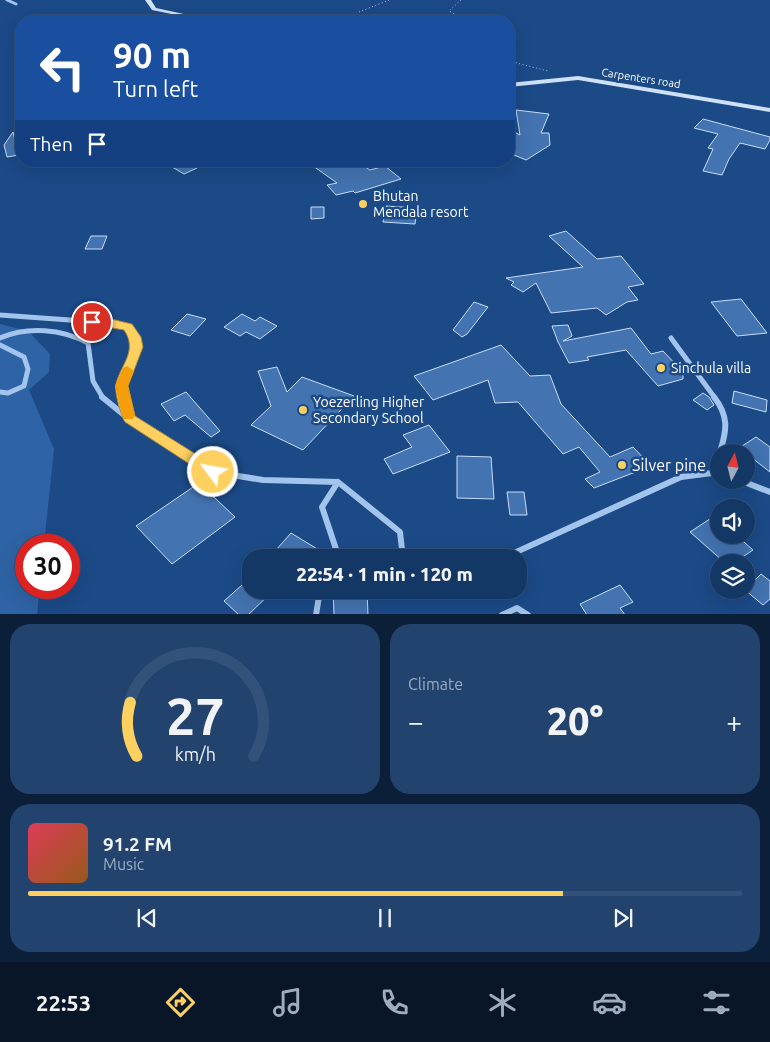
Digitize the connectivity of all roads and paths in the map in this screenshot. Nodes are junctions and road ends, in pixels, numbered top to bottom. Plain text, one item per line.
1 (7, 0) edge
2 (148, 0) edge
3 (389, 0) edge
4 (461, 0) edge
5 (16, 4) dead end
6 (359, 12) dead end
7 (184, 15) edge
8 (457, 15) edge
9 (515, 62) edge
10 (549, 71) dead end
11 (515, 84) edge
12 (770, 110) edge
13 (0, 315) edge
14 (0, 338) edge
15 (671, 338) dead end
16 (0, 345) edge
17 (0, 392) edge
18 (129, 419) junction
19 (723, 444) edge
20 (710, 474) edge
21 (338, 482) junction
22 (755, 486) edge
23 (770, 492) edge
24 (336, 549) edge
25 (402, 549) edge
26 (523, 549) edge
27 (318, 599) edge
28 (316, 614) edge
29 (502, 614) edge
30 (528, 614) edge

1 - 5 street
2 - 7 street
3 - 6 path
4 - 8 path
9 - 10 path
11 - 12 street, Carpenters road
13 - 18 street
14 - 18 street
15 - 19 street
16 - 17 street
18 - 21 street
20 - 26 street
21 - 24 street
21 - 25 street
22 - 23 street
27 - 28 street
29 - 30 street

